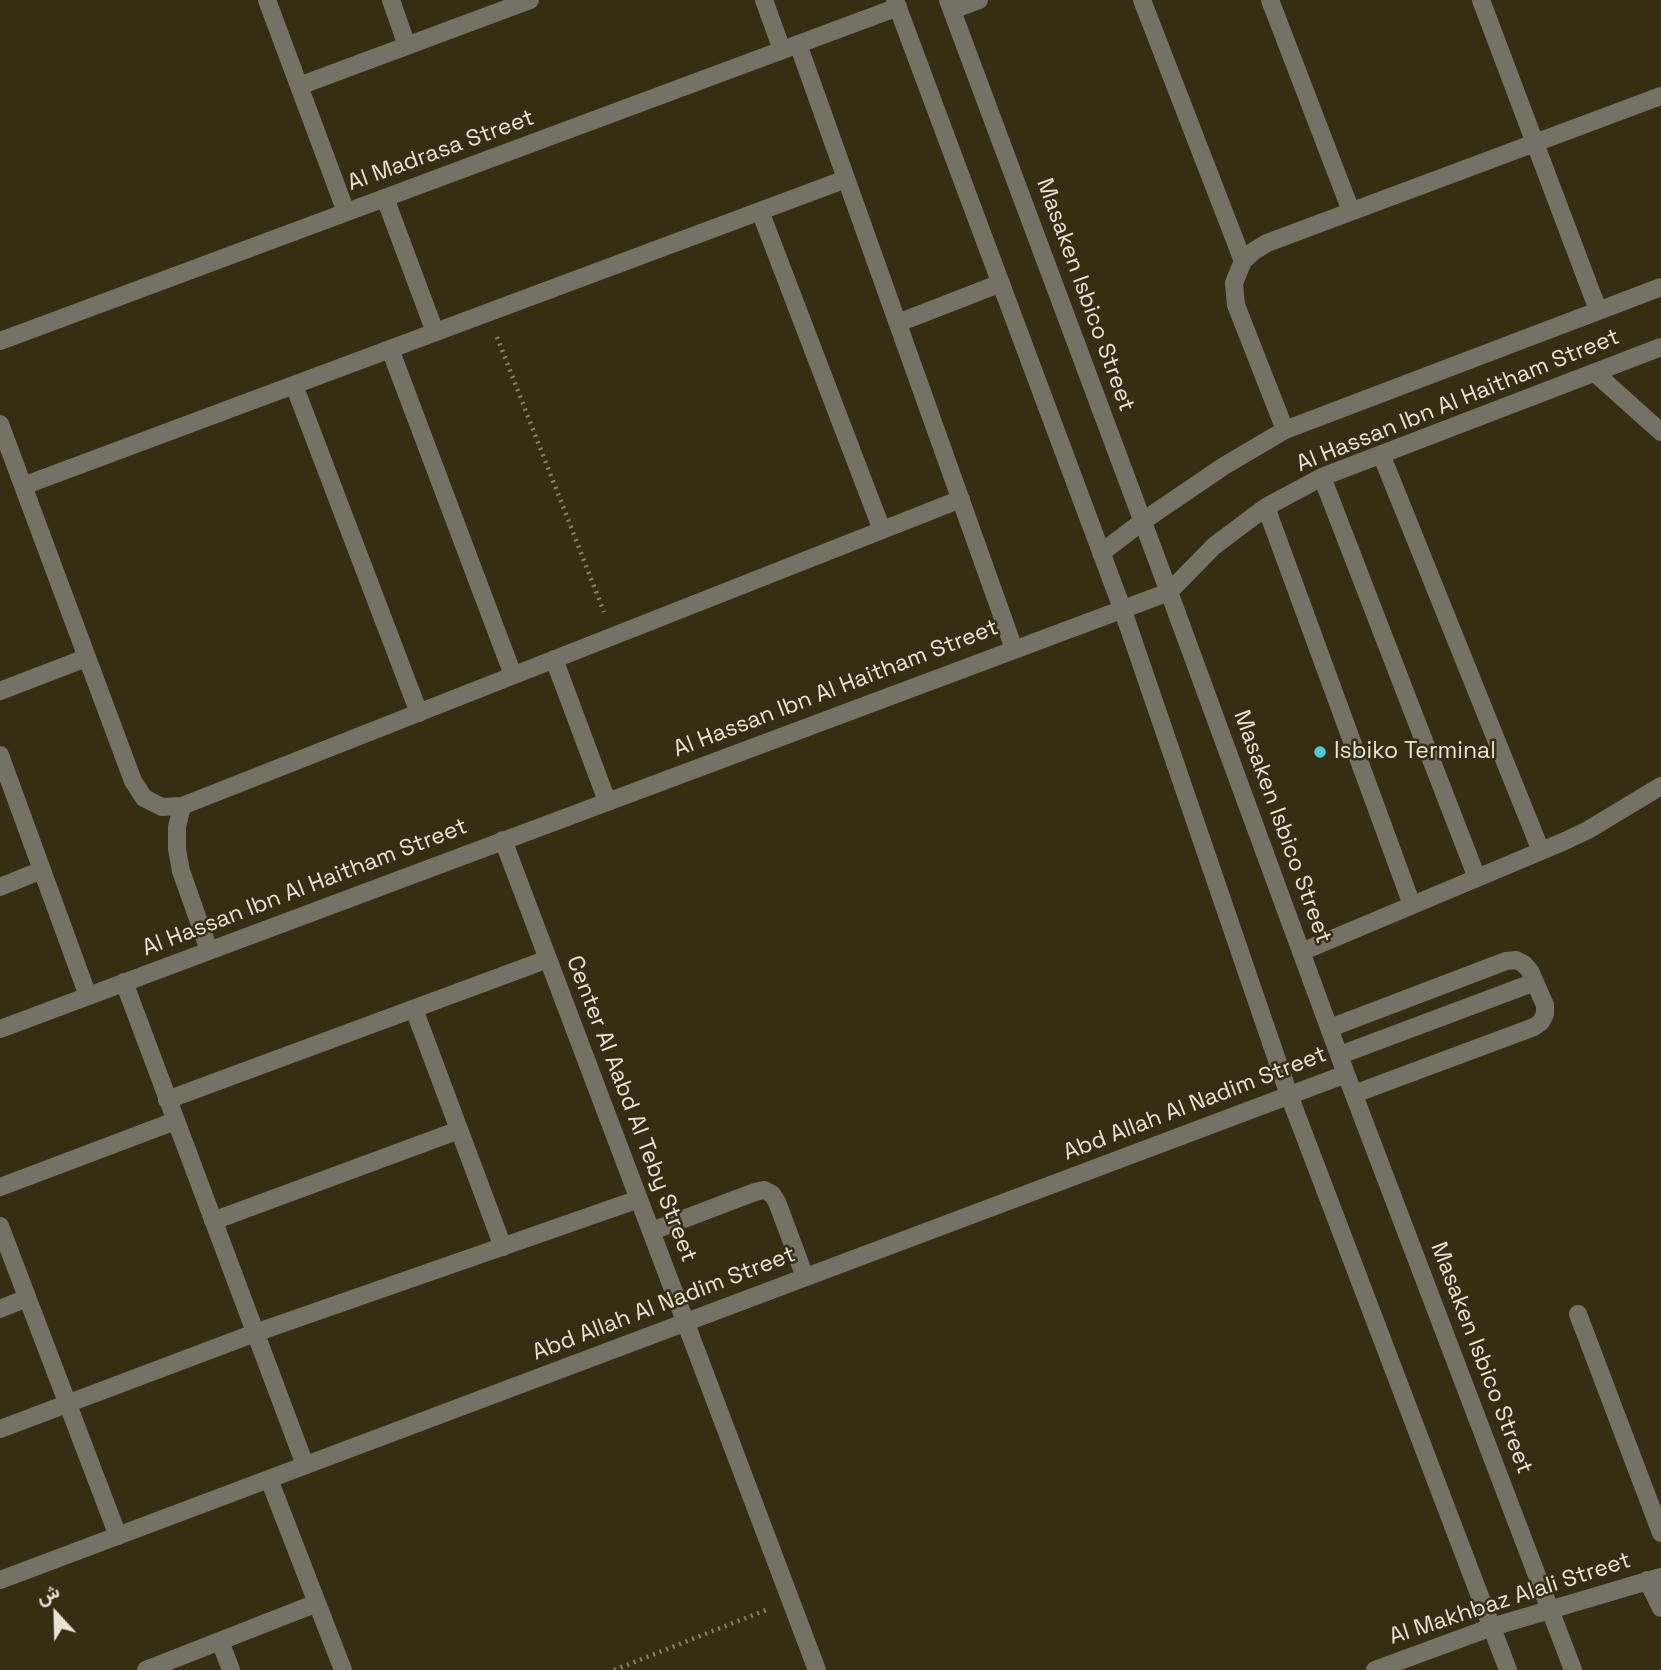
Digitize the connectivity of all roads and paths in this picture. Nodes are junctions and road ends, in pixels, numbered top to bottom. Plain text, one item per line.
1 (267, 0) edge
2 (391, 0) edge
3 (530, 0) edge
4 (764, 0) edge
5 (979, 0) edge
6 (1142, 0) edge
7 (1270, 0) edge
8 (1481, 0) edge
9 (897, 3) edge
10 (950, 5) edge
11 (407, 46) junction
12 (790, 47) junction
13 (299, 86) junction
14 (1661, 96) edge
15 (1535, 143) junction
16 (846, 179) junction
17 (385, 198) junction
18 (761, 211) junction
19 (1351, 211) junction
20 (346, 212) junction
21 (1243, 261) junction
22 (1001, 283) junction
23 (1661, 286) edge
24 (1598, 310) junction
25 (487, 313) junction
26 (898, 323) junction
27 (435, 332) junction
28 (0, 341) edge
29 (1661, 347) edge
30 (390, 349) junction
31 (1595, 373) junction
32 (294, 385) junction
33 (0, 424) edge
34 (1284, 430) junction
35 (1661, 432) edge
36 (1381, 454) junction
37 (1322, 477) junction
38 (23, 486) junction
39 (961, 499) junction
40 (1266, 508) junction
41 (1143, 521) junction
42 (882, 530) junction
43 (1101, 553) junction
44 (1169, 592) junction
45 (1122, 608) junction
46 (614, 636) junction
47 (1014, 649) junction
48 (86, 658) junction
49 (554, 659) junction
50 (513, 675) junction
51 (0, 691) edge
52 (419, 713) junction
53 (0, 755) edge
54 (1661, 786) edge
55 (607, 801) junction
56 (182, 806) junction
57 (503, 840) junction
58 (1541, 851) junction
59 (42, 870) junction
60 (1477, 878) junction
61 (0, 887) edge
62 (1412, 905) junction
63 (209, 950) junction
64 (1301, 952) junction
65 (548, 959) junction
66 (124, 982) junction
67 (1535, 982) junction
68 (88, 996) junction
69 (414, 1009) junction
70 (1330, 1028) junction
71 (0, 1029) edge
72 (1340, 1055) junction
73 (1346, 1074) junction
74 (1354, 1094) junction
75 (1289, 1095) junction
76 (167, 1100) junction
77 (175, 1121) junction
78 (459, 1130) junction
79 (0, 1187) edge
80 (639, 1199) junction
81 (213, 1221) junction
82 (0, 1226) edge
83 (652, 1231) junction
84 (503, 1247) junction
85 (805, 1277) junction
86 (27, 1298) junction
87 (0, 1309) edge
88 (1578, 1314) dead end
89 (686, 1322) junction
90 (255, 1333) junction
91 (68, 1404) junction
92 (0, 1429) edge
93 (305, 1465) junction
94 (269, 1479) junction
95 (1661, 1533) edge
96 (118, 1535) junction
97 (1654, 1578) edge
98 (0, 1580) edge
99 (791, 1601) junction
100 (317, 1603) junction
101 (1661, 1608) edge
102 (1550, 1609) junction
103 (1492, 1627) junction
104 (220, 1641) junction
105 (146, 1670) edge
106 (231, 1670) edge
107 (343, 1670) edge
108 (614, 1670) edge
109 (817, 1670) edge
110 (1375, 1670) edge
111 (1508, 1670) edge
112 (1573, 1670) edge

1 - 13 street
2 - 11 street
3 - 11 street
4 - 12 street
5 - 10 street
6 - 21 street
7 - 19 street
8 - 15 street
9 - 12 street, Al Madrasa Street
9 - 22 street
10 - 41 street, Masaken Isbico Street
11 - 13 street
12 - 16 street
12 - 17 street, Al Madrasa Street
13 - 20 street
14 - 15 street
15 - 19 street
15 - 24 street
16 - 18 street
16 - 26 street
17 - 20 street, Al Madrasa Street
17 - 27 street
18 - 25 street
18 - 42 street
19 - 21 street
20 - 28 street, Al Madrasa Street
21 - 34 street
22 - 26 street
22 - 43 street
23 - 24 street, Al Hassan Ibn Al Haitham Street
24 - 34 street, Al Hassan Ibn Al Haitham Street
25 - 27 street
25 - 46 path
26 - 39 street
27 - 30 street
29 - 31 street, Al Hassan Ibn Al Haitham Street
30 - 32 street
30 - 50 street
31 - 35 street
31 - 36 street, Al Hassan Ibn Al Haitham Street
32 - 38 street
32 - 52 street
33 - 38 street
34 - 41 street, Al Hassan Ibn Al Haitham Street
36 - 37 street, Al Hassan Ibn Al Haitham Street
36 - 58 street
37 - 40 street, Al Hassan Ibn Al Haitham Street
37 - 60 street
38 - 48 street
39 - 42 street
39 - 47 street
40 - 44 street, Al Hassan Ibn Al Haitham Street
40 - 62 street
41 - 43 street, Al Hassan Ibn Al Haitham Street
41 - 44 street, Masaken Isbico Street
42 - 46 street
43 - 45 street
44 - 45 street, Al Hassan Ibn Al Haitham Street
44 - 64 street, Masaken Isbico Street
45 - 47 street, Al Hassan Ibn Al Haitham Street
45 - 75 street
46 - 49 street
47 - 55 street, Al Hassan Ibn Al Haitham Street
48 - 51 street
48 - 56 street
49 - 50 street
49 - 55 street
50 - 52 street
52 - 56 street
53 - 59 street
54 - 58 street
55 - 57 street, Al Hassan Ibn Al Haitham Street
56 - 63 street
57 - 63 street, Al Hassan Ibn Al Haitham Street
57 - 65 street, Center Al Aabd Al Teby Street
58 - 60 street
59 - 61 street
59 - 68 street
60 - 62 street
62 - 64 street
63 - 66 street, Al Hassan Ibn Al Haitham Street
64 - 70 street, Masaken Isbico Street
65 - 69 street
65 - 80 street, Center Al Aabd Al Teby Street
66 - 68 street, Al Hassan Ibn Al Haitham Street
66 - 76 street
67 - 70 street
67 - 72 street
67 - 74 street
68 - 71 street, Al Hassan Ibn Al Haitham Street
69 - 76 street
69 - 78 street
70 - 72 street, Masaken Isbico Street
72 - 73 street, Masaken Isbico Street
73 - 74 street, Masaken Isbico Street
73 - 75 street, Abd Allah Al Nadim Street
74 - 102 street, Masaken Isbico Street
75 - 85 street, Abd Allah Al Nadim Street
75 - 103 street
76 - 77 street
77 - 79 street
77 - 81 street
78 - 81 street
78 - 84 street
80 - 83 street, Center Al Aabd Al Teby Street
80 - 84 street
81 - 90 street
82 - 86 street
83 - 85 street
83 - 89 street, Center Al Aabd Al Teby Street
84 - 90 street
85 - 89 street, Abd Allah Al Nadim Street
86 - 87 street
86 - 91 street
88 - 95 street
89 - 93 street, Abd Allah Al Nadim Street
89 - 99 street, Center Al Aabd Al Teby Street
90 - 91 street
90 - 93 street
91 - 92 street
91 - 96 street
93 - 94 street, Abd Allah Al Nadim Street
94 - 96 street, Abd Allah Al Nadim Street
94 - 100 street
96 - 98 street, Abd Allah Al Nadim Street
97 - 101 street
97 - 102 street, Al Makhbaz Alali Street
99 - 108 path
99 - 109 street, Center Al Aabd Al Teby Street
100 - 104 street
100 - 107 street
102 - 103 street, Al Makhbaz Alali Street
102 - 112 street, Masaken Isbico Street
103 - 110 street, Al Makhbaz Alali Street
103 - 111 street
104 - 105 street
104 - 106 street

